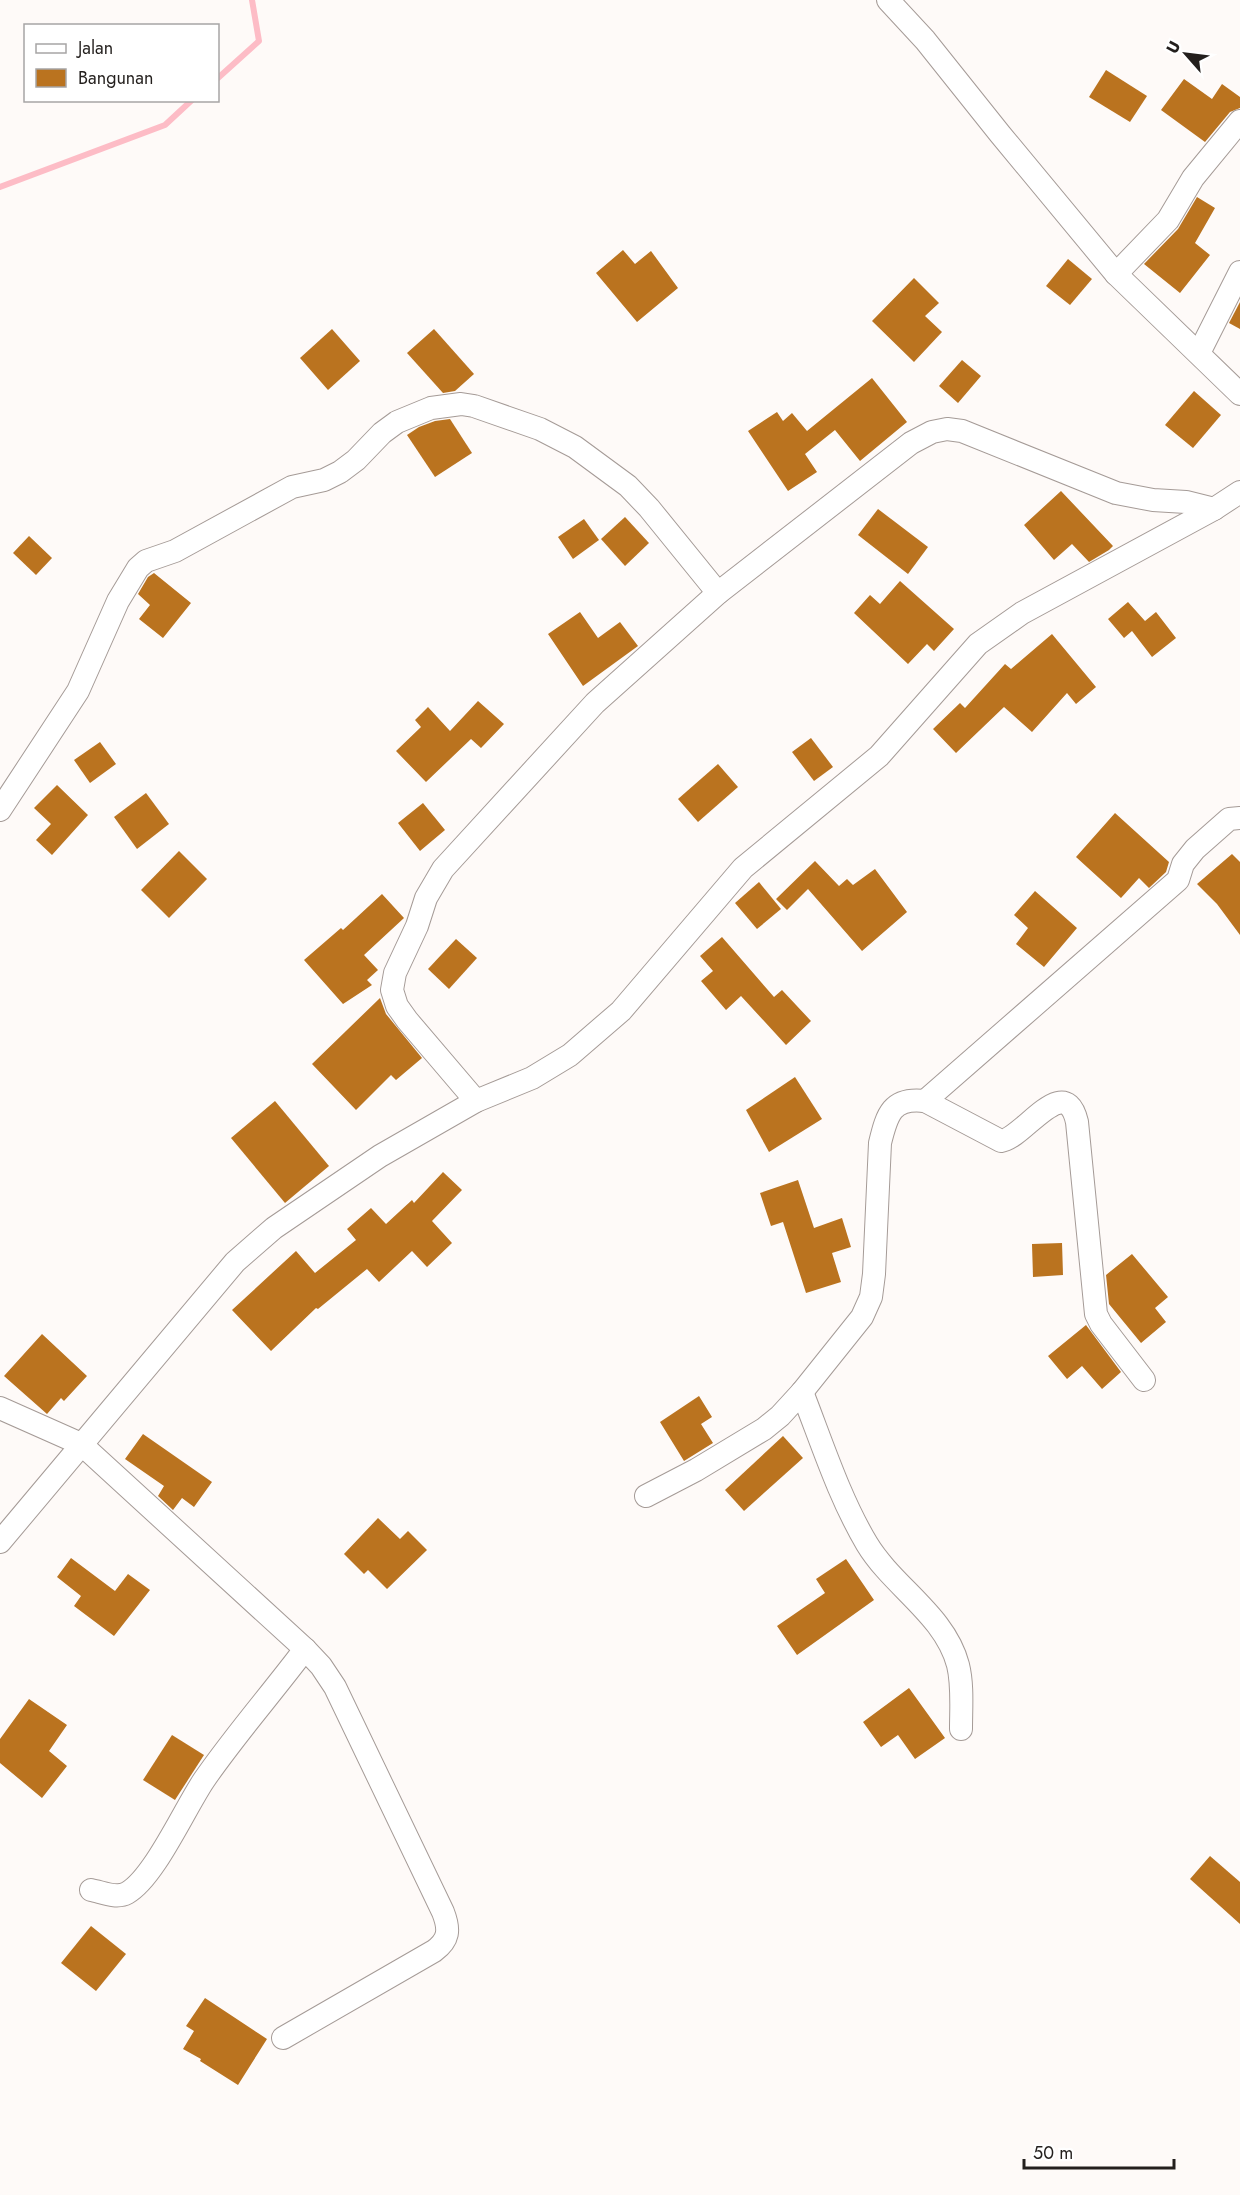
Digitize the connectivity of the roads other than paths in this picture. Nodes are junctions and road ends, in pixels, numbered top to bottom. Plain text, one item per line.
1 (888, 0) edge
2 (1240, 121) edge
3 (1240, 272) edge
4 (1116, 274) junction
5 (1199, 353) junction
6 (1240, 394) edge
7 (1240, 492) edge
8 (1214, 509) junction
9 (718, 593) junction
10 (0, 810) edge
11 (1240, 818) edge
12 (476, 1101) junction
13 (925, 1101) junction
14 (1144, 1380) dead end
15 (802, 1392) junction
16 (0, 1408) edge
17 (81, 1444) junction
18 (646, 1496) dead end
19 (0, 1542) edge
20 (305, 1649) junction
21 (961, 1729) dead end
22 (91, 1890) dead end
23 (283, 2038) dead end

1 - 4 street
2 - 4 street
3 - 5 street
4 - 5 street
5 - 6 street
7 - 8 street
8 - 9 street
8 - 12 street
9 - 10 street
9 - 12 street
11 - 13 street
12 - 17 street
13 - 14 street
13 - 15 street
15 - 18 street
15 - 21 street
16 - 17 street
17 - 19 street
17 - 20 street
20 - 22 street
20 - 23 street

